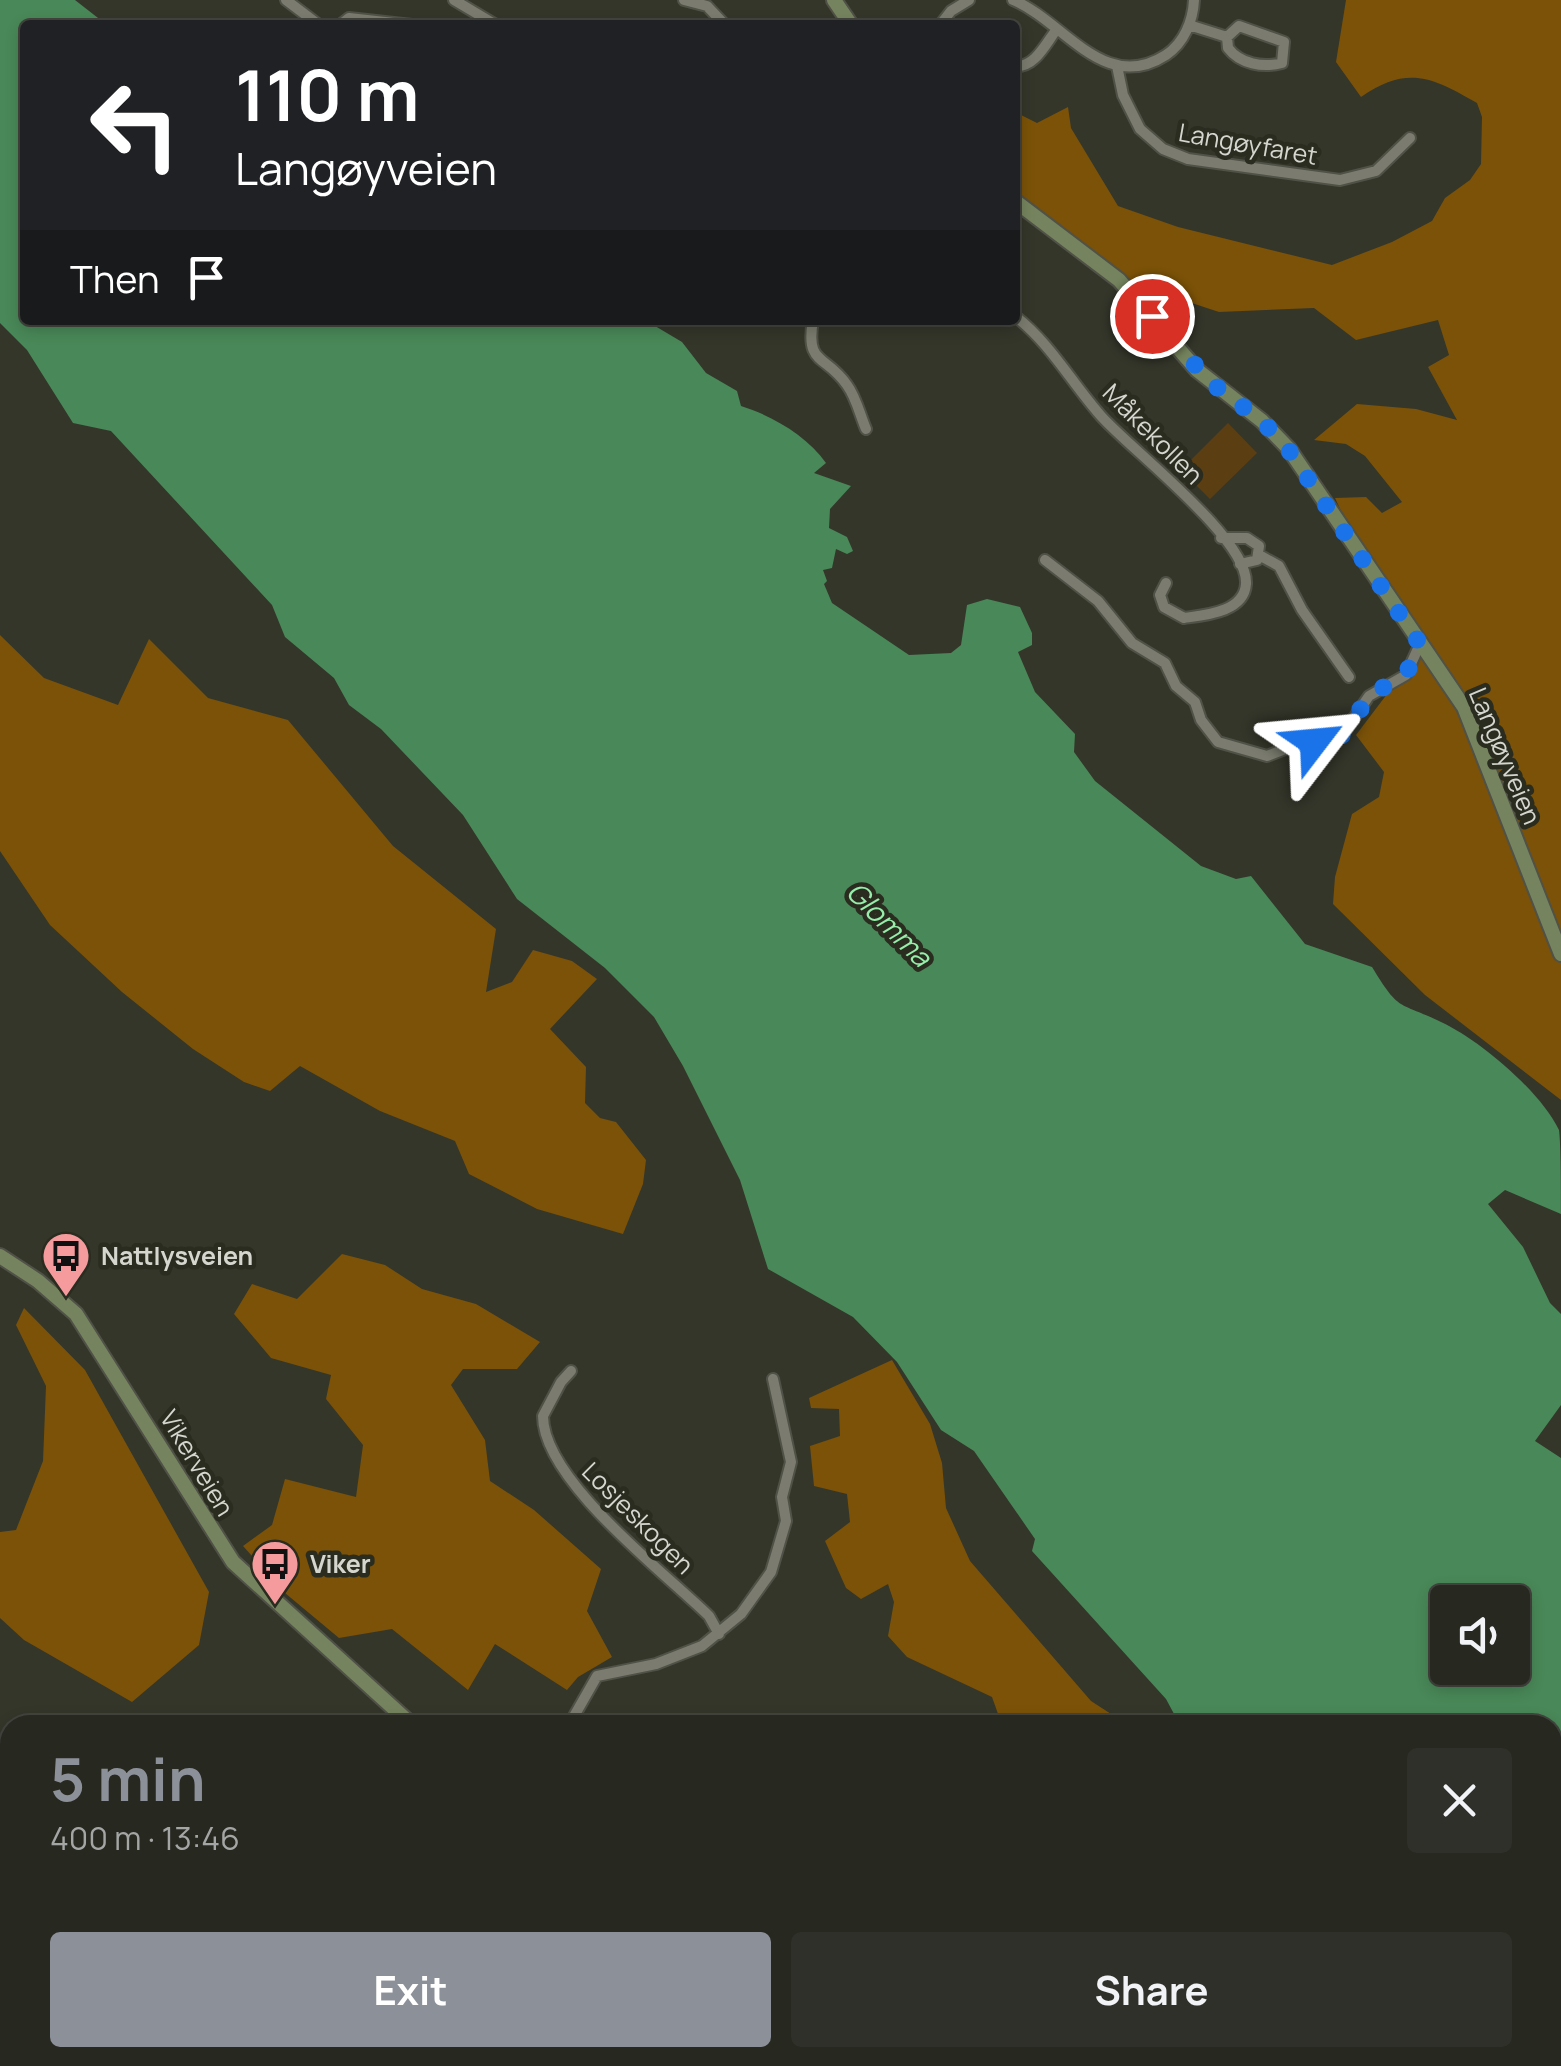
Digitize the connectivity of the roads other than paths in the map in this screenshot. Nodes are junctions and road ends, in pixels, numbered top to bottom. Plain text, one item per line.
1 (286, 0) edge
2 (454, 0) edge
3 (684, 0) edge
4 (969, 0) edge
5 (1014, 0) edge
6 (1194, 0) edge
7 (312, 20) edge
8 (485, 20) edge
9 (720, 20) edge
10 (944, 20) edge
11 (1190, 25) junction
12 (1058, 28) junction
13 (1227, 37) junction
14 (1020, 66) edge
15 (1117, 66) junction
16 (1410, 138) dead end
17 (1020, 205) edge
18 (1020, 321) edge
19 (812, 325) edge
20 (866, 430) dead end
21 (1221, 538) junction
22 (1259, 556) junction
23 (1046, 560) dead end
24 (1240, 564) junction
25 (1166, 583) dead end
26 (1420, 644) junction
27 (1349, 677) dead end
28 (1561, 954) edge
29 (0, 1256) edge
30 (571, 1371) dead end
31 (772, 1379) dead end
32 (719, 1634) junction
33 (401, 1715) edge
34 (575, 1715) edge

1 - 7 street
2 - 8 street
3 - 9 street
4 - 10 street
5 - 12 street
6 - 11 street
11 - 13 street
11 - 15 street
12 - 14 street
12 - 15 street
13 - 13 street
15 - 16 street, Langøyfaret
17 - 26 main road, Langøyveien
18 - 21 street, Måkekollen
19 - 20 street
21 - 22 street, Måkekollen
21 - 24 street, Måkekollen
22 - 24 street
22 - 27 street, Måkekollen
23 - 26 street
24 - 25 street
26 - 28 main road, Langøyveien
29 - 33 main road, Vikerveien
30 - 32 street, Losjeskogen
31 - 32 street
32 - 34 street

